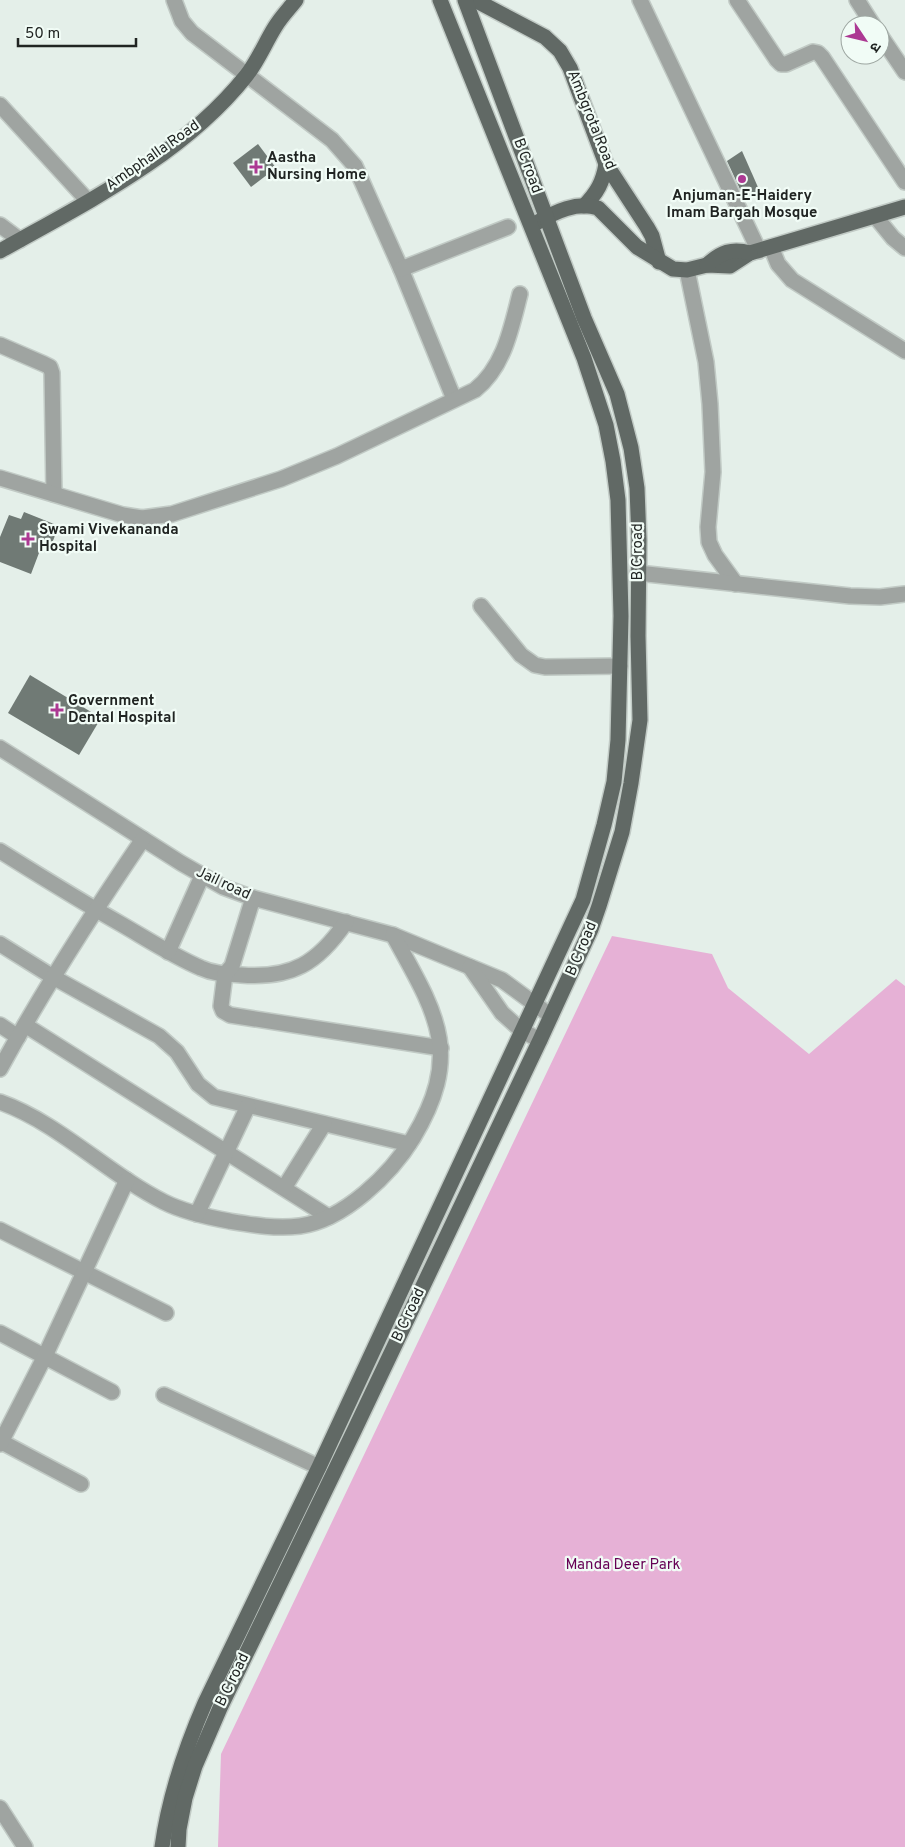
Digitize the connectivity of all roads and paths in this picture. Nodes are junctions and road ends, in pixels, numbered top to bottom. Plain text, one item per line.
1 (174, 0) edge
2 (284, 0) edge
3 (296, 0) edge
4 (440, 0) edge
5 (465, 0) edge
6 (474, 0) edge
7 (640, 0) edge
8 (737, 0) edge
9 (857, 0) edge
10 (494, 4) edge
11 (867, 15) edge
12 (275, 27) junction
13 (890, 50) edge
14 (905, 72) edge
15 (246, 76) junction
16 (0, 105) edge
17 (606, 164) junction
18 (905, 182) edge
19 (88, 201) junction
20 (584, 206) junction
21 (905, 207) edge
22 (874, 216) junction
23 (546, 218) junction
24 (0, 225) edge
25 (532, 226) junction
26 (508, 227) dead end
27 (20, 240) junction
28 (905, 248) edge
29 (760, 250) junction
30 (0, 251) edge
31 (659, 262) junction
32 (401, 269) junction
33 (688, 270) junction
34 (520, 294) dead end
35 (0, 345) edge
36 (905, 351) edge
37 (454, 399) junction
38 (0, 478) edge
39 (54, 494) junction
40 (638, 574) junction
41 (736, 584) junction
42 (905, 594) edge
43 (481, 606) dead end
44 (620, 666) junction
45 (0, 748) edge
46 (143, 839) junction
47 (0, 851) edge
48 (202, 876) junction
49 (253, 898) junction
50 (95, 909) junction
51 (346, 922) junction
52 (392, 935) junction
53 (0, 944) edge
54 (168, 952) junction
55 (470, 967) junction
56 (225, 974) junction
57 (53, 977) junction
58 (534, 1005) junction
59 (551, 1016) junction
60 (0, 1026) edge
61 (21, 1031) junction
62 (522, 1031) junction
63 (540, 1040) junction
64 (441, 1048) junction
65 (0, 1069) edge
66 (0, 1102) edge
67 (248, 1106) junction
68 (324, 1124) junction
69 (409, 1144) junction
70 (226, 1152) junction
71 (127, 1180) junction
72 (284, 1188) junction
73 (197, 1214) junction
74 (329, 1216) junction
75 (0, 1230) edge
76 (83, 1272) junction
77 (166, 1313) dead end
78 (0, 1333) edge
79 (44, 1358) junction
80 (363, 1370) junction
81 (380, 1377) junction
82 (112, 1392) dead end
83 (164, 1395) dead end
84 (0, 1442) edge
85 (318, 1467) junction
86 (81, 1484) dead end
87 (0, 1808) edge
88 (25, 1847) edge
89 (162, 1847) edge
90 (178, 1847) edge

1 - 15 street
2 - 12 main road
3 - 12 main road
4 - 25 main road
5 - 23 main road, B C road
6 - 10 main road, Ambgrota Road
7 - 29 street
8 - 18 street
9 - 11 street
10 - 17 main road, Ambgrota Road
12 - 15 main road, Ambphalla Road
13 - 14 street
15 - 19 main road, Ambphalla Road
15 - 32 street
16 - 19 street
17 - 20 main road
17 - 31 main road, Ambgrota Road
19 - 27 main road, Ambphalla Road
20 - 23 main road
20 - 31 main road
21 - 22 main road
22 - 28 street
22 - 29 main road
23 - 25 main road
23 - 40 main road, B C road
24 - 27 street
25 - 44 main road
26 - 32 street
27 - 30 main road, Ambphalla Road
29 - 33 main road
29 - 36 street
31 - 33 main road
32 - 37 street
33 - 41 street
34 - 37 street
35 - 39 street
37 - 39 street
38 - 39 street
40 - 41 street
40 - 59 main road, B C road
41 - 42 street
43 - 44 street
44 - 58 main road
45 - 46 street, Jail road
46 - 48 street, Jail road
46 - 50 street
47 - 50 street
48 - 49 street, Jail road
48 - 54 street
49 - 51 street, Jail road
49 - 56 street
50 - 54 street
50 - 57 street
51 - 52 street, Jail road
51 - 56 street
52 - 55 street, Jail road
52 - 64 street
53 - 57 street
54 - 56 street
55 - 58 street, Jail road
55 - 62 street
56 - 64 street
57 - 61 street
57 - 67 street
58 - 59 street, Jail road
58 - 62 main road
59 - 63 main road, B C road
60 - 61 street
61 - 65 street
61 - 70 street
62 - 63 street
62 - 80 main road
63 - 81 main road, B C road
64 - 69 street
66 - 71 street
67 - 68 street
67 - 70 street
68 - 69 street
68 - 72 street
69 - 74 street
70 - 72 street
70 - 73 street
71 - 73 street
71 - 76 street
72 - 74 street
73 - 74 street
75 - 76 street
76 - 77 street
76 - 79 street
78 - 79 street
79 - 82 street
79 - 84 street
80 - 81 main road
80 - 85 main road
81 - 90 main road, B C road
83 - 85 street
84 - 86 street
85 - 89 main road
87 - 88 street

